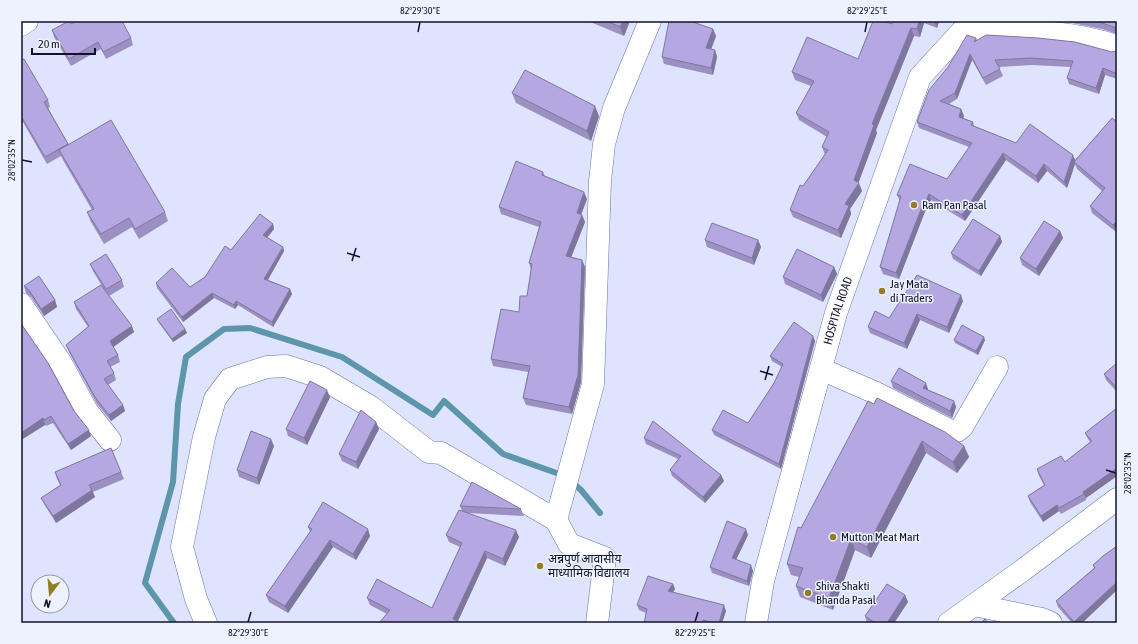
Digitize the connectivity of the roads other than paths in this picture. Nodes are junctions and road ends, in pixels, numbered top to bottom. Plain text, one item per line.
1 (28, 21) edge
2 (650, 21) edge
3 (21, 24) edge
4 (967, 25) edge
5 (1117, 46) edge
6 (21, 304) edge
7 (997, 367) dead end
8 (821, 369) junction
9 (110, 440) dead end
10 (1117, 499) edge
11 (556, 520) junction
12 (974, 605) junction
13 (206, 623) edge
14 (597, 623) edge
15 (756, 623) edge
16 (949, 623) edge
17 (1051, 623) edge

1 - 3 street
2 - 11 street
4 - 5 street
4 - 8 street, HOSPITAL ROAD
6 - 9 street
7 - 8 street
8 - 15 street, HOSPITAL ROAD
10 - 12 street
11 - 13 street
11 - 14 street
12 - 16 street
12 - 17 street

